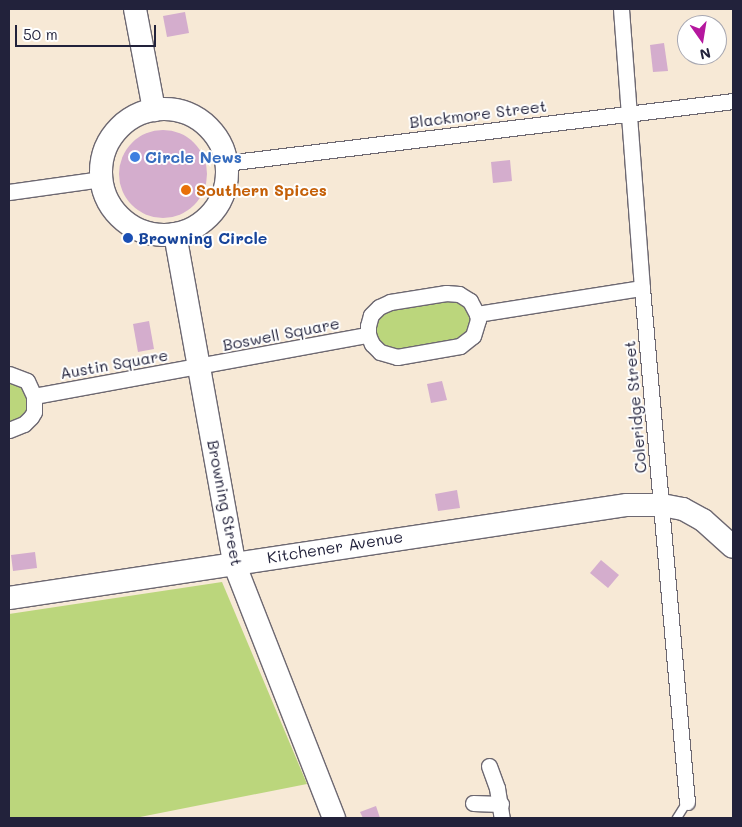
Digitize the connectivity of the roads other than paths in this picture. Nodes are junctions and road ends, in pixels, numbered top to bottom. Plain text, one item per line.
1 (135, 9) edge
2 (621, 9) edge
3 (733, 101) edge
4 (154, 110) junction
5 (629, 114) junction
6 (226, 163) junction
7 (102, 179) junction
8 (9, 192) edge
9 (175, 234) junction
10 (642, 288) junction
11 (477, 314) junction
12 (368, 335) junction
13 (199, 367) junction
14 (9, 374) edge
15 (34, 396) junction
16 (9, 430) edge
17 (662, 505) junction
18 (733, 547) edge
19 (234, 563) junction
20 (9, 598) edge
21 (490, 766) dead end
22 (687, 802) joint
23 (473, 803) dead end
24 (501, 811) edge
25 (334, 818) edge
26 (677, 818) edge

1 - 4 street
2 - 5 street, Coleridge Street
3 - 5 street, Blackmore Street
4 - 6 street
4 - 7 street
5 - 6 street, Blackmore Street
5 - 10 street, Coleridge Street
6 - 9 street
7 - 8 street
7 - 9 street
9 - 13 street, Browning Street
10 - 11 street
10 - 17 street, Coleridge Street
11 - 12 street
11 - 12 street
12 - 13 street, Boswell Square
13 - 15 street, Austin Square
13 - 19 street, Browning Street
14 - 15 street
15 - 16 street
17 - 18 street, Kitchener Avenue
17 - 19 street, Kitchener Avenue
17 - 22 street, Coleridge Street
19 - 20 street, Kitchener Avenue
19 - 25 street, Browning Street
21 - 24 street
22 - 26 lane
23 - 24 street

